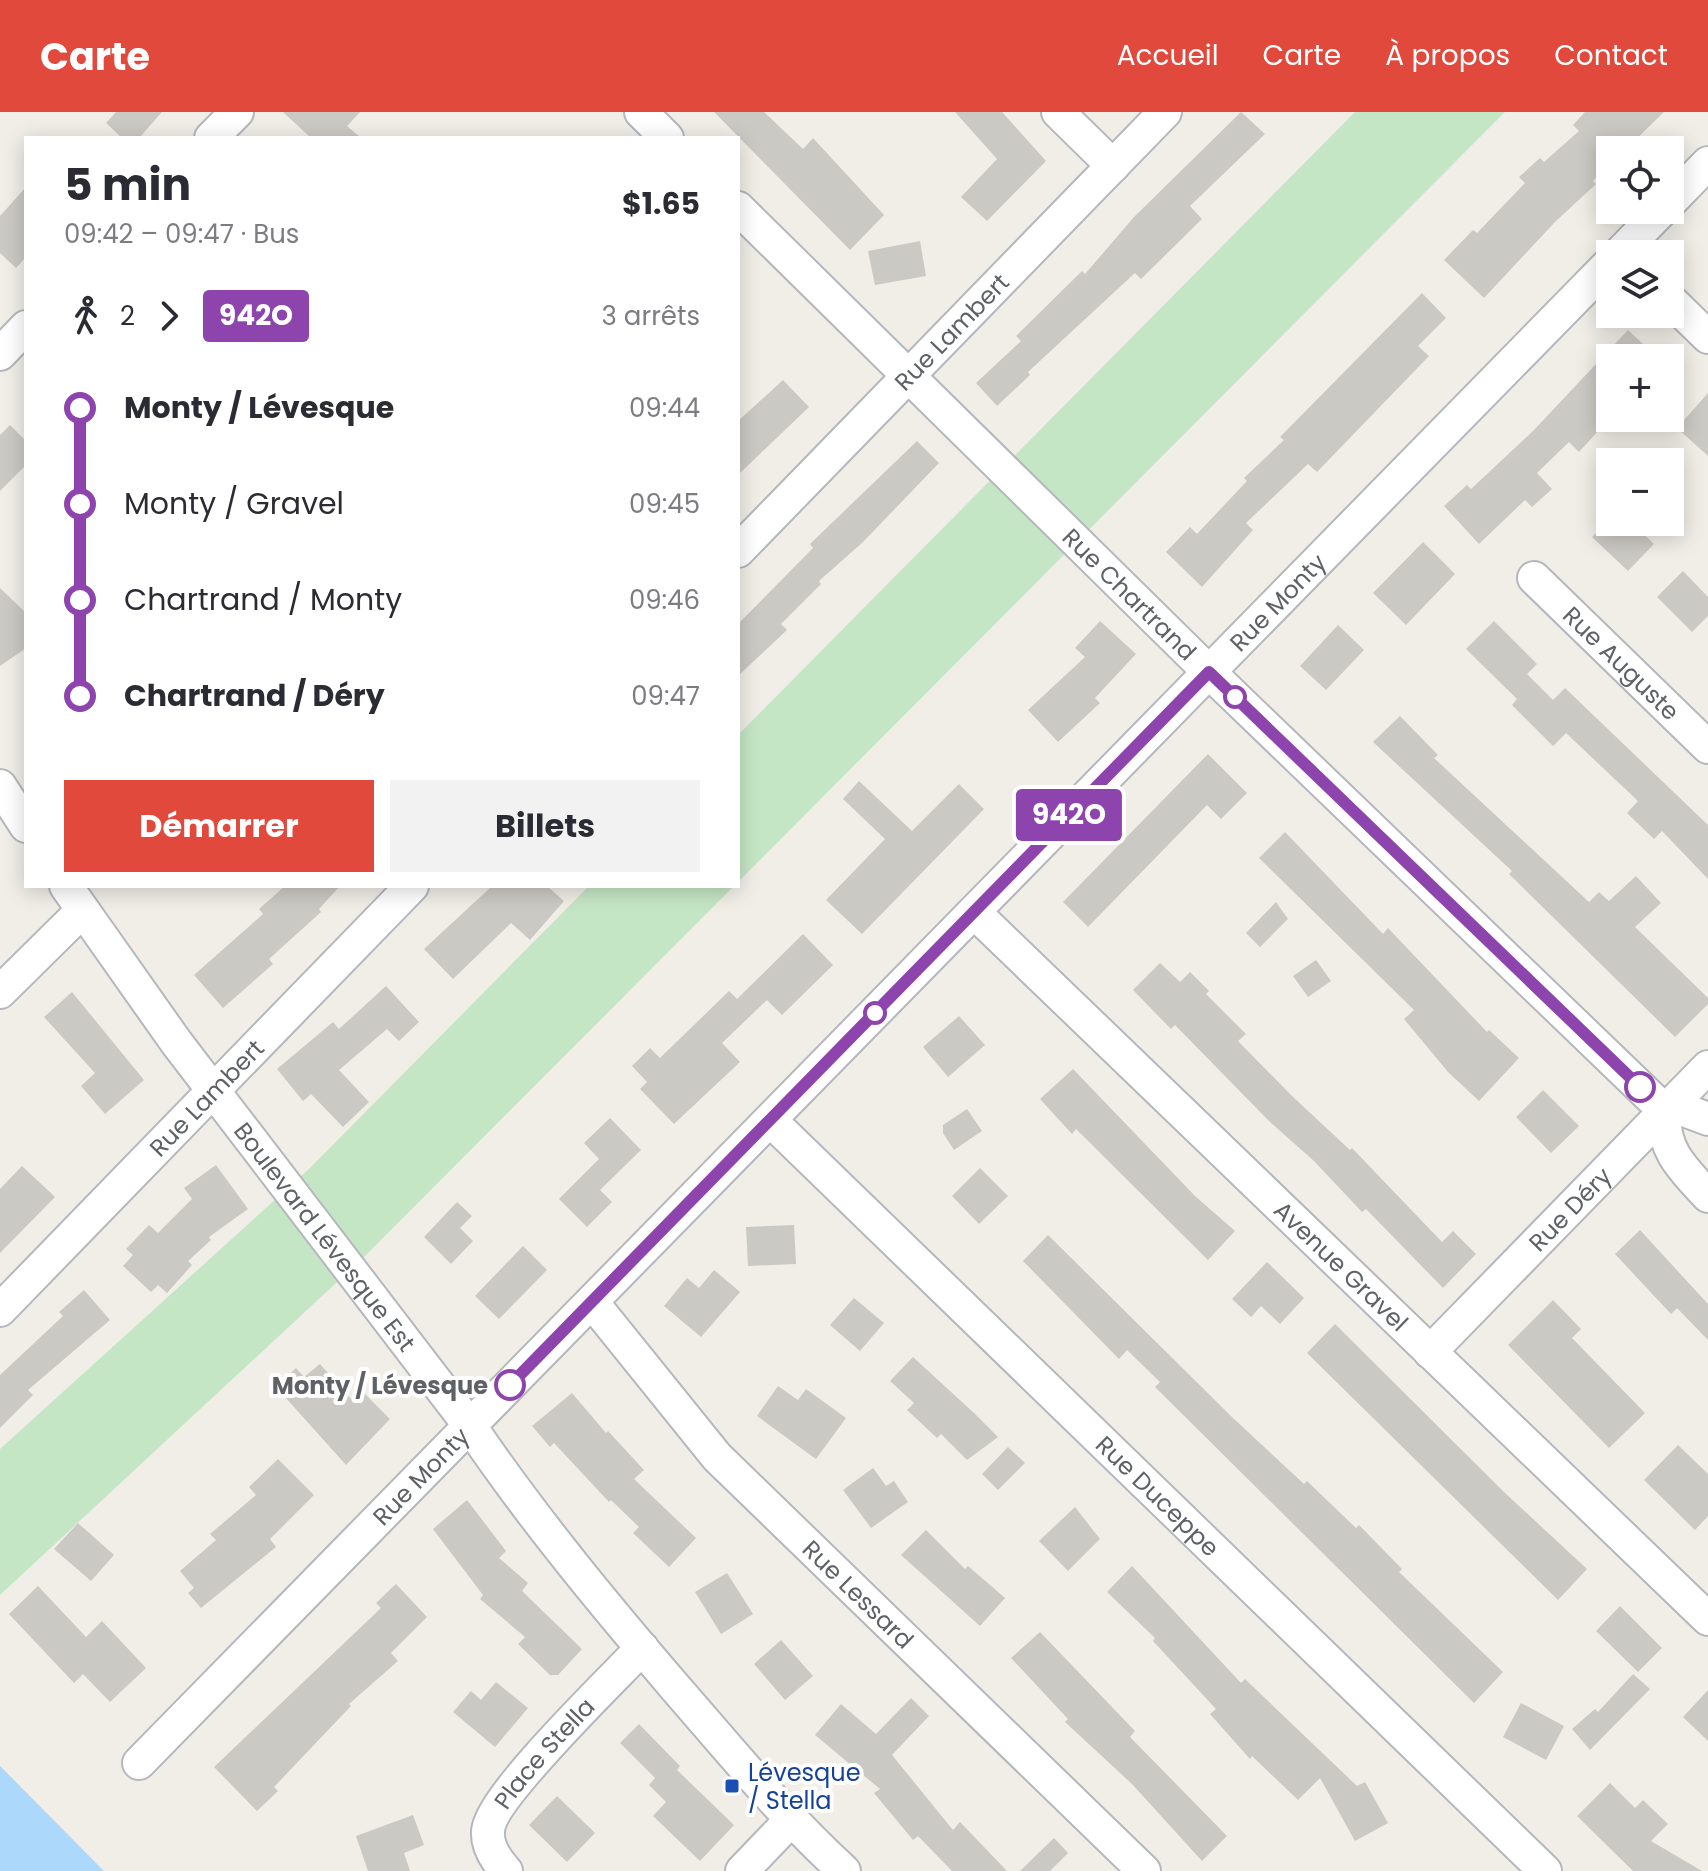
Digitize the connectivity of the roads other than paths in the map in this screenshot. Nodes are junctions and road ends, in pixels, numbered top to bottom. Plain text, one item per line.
1 (641, 112) edge
2 (1058, 112) edge
3 (1165, 112) edge
4 (665, 136) edge
5 (1708, 163) edge
6 (1113, 166) junction
7 (1684, 188) edge
8 (740, 210) edge
9 (1649, 224) edge
10 (1633, 240) edge
11 (1596, 278) edge
12 (1684, 314) edge
13 (1708, 337) edge
14 (909, 376) junction
15 (740, 549) edge
16 (1534, 578) dead end
17 (1209, 672) junction
18 (1708, 747) edge
19 (0, 786) edge
20 (24, 823) edge
21 (410, 888) edge
22 (74, 898) edge
23 (974, 912) junction
24 (0, 992) edge
25 (1708, 1067) edge
26 (213, 1090) junction
27 (1665, 1111) junction
28 (1708, 1119) edge
29 (770, 1120) junction
30 (1708, 1196) edge
31 (592, 1302) junction
32 (0, 1310) edge
33 (1430, 1352) junction
34 (470, 1426) junction
35 (1708, 1619) edge
36 (642, 1648) junction
37 (139, 1763) dead end
38 (790, 1821) junction
39 (506, 1871) edge
40 (742, 1871) edge
41 (844, 1871) edge
42 (1144, 1871) edge
43 (1545, 1871) edge

1 - 4 street
2 - 6 street
3 - 6 street, Rue Lambert
5 - 7 street
6 - 14 street, Rue Lambert
8 - 14 street, Rue Chartrand
9 - 10 street, Rue Monty
11 - 17 street, Rue Monty
12 - 13 street
14 - 15 street, Rue Lambert
14 - 17 street, Rue Chartrand
16 - 18 street, Rue Auguste
17 - 23 street, Rue Monty
17 - 27 street, Rue Chartrand
19 - 20 street
21 - 26 street, Rue Lambert
22 - 24 street
22 - 26 street, Boulevard Lévesque Est
23 - 29 street, Rue Monty
23 - 33 street, Avenue Gravel
25 - 27 street, Rue Déry
26 - 32 street, Rue Lambert
26 - 34 street, Boulevard Lévesque Est
27 - 28 street
27 - 30 street
27 - 33 street, Rue Déry
29 - 31 street, Rue Monty
29 - 43 street, Rue Duceppe
31 - 34 street, Rue Monty
31 - 42 street, Rue Lessard
33 - 35 street, Avenue Gravel
34 - 36 street, Boulevard Lévesque Est
34 - 37 street, Rue Monty
36 - 38 street, Boulevard Lévesque Est
36 - 39 street, Place Stella
38 - 40 street
38 - 41 street, Boulevard Lévesque Est

